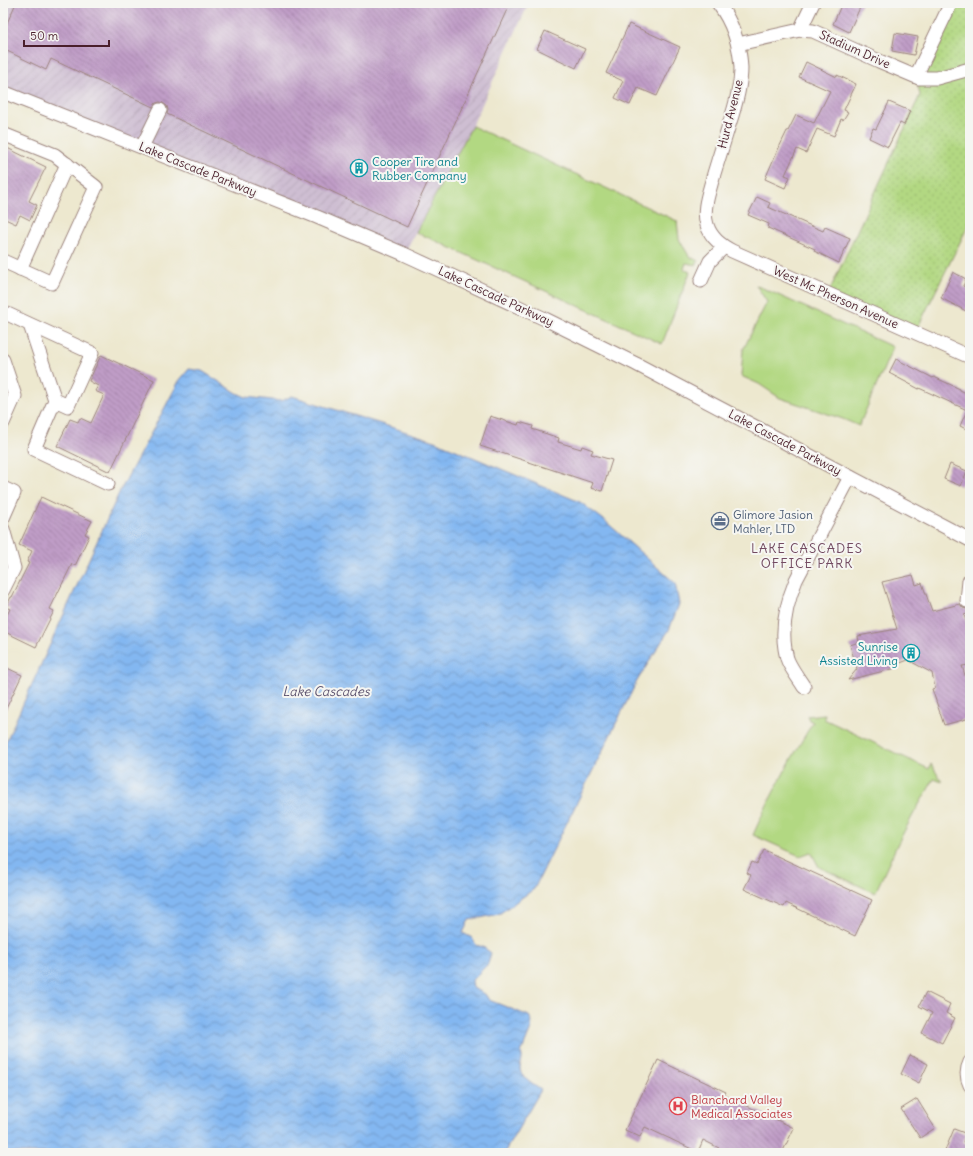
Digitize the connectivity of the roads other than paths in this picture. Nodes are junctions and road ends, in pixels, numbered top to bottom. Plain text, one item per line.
1 (718, 3) edge
2 (813, 3) edge
3 (951, 3) edge
4 (800, 30) junction
5 (738, 44) junction
6 (970, 69) edge
7 (916, 76) junction
8 (3, 92) edge
9 (160, 110) dead end
10 (3, 134) edge
11 (142, 148) junction
12 (67, 164) junction
13 (708, 228) joint
14 (724, 247) junction
15 (3, 261) edge
16 (20, 269) junction
17 (701, 281) dead end
18 (3, 312) edge
19 (30, 325) junction
20 (969, 354) edge
21 (3, 360) edge
22 (55, 400) junction
23 (3, 423) edge
24 (850, 477) junction
25 (108, 484) dead end
26 (3, 488) edge
27 (3, 518) edge
28 (3, 529) edge
29 (970, 540) edge
30 (7, 560) edge
31 (969, 581) dead end
32 (3, 590) edge
33 (967, 601) dead end
34 (804, 687) dead end
35 (970, 1062) edge
36 (969, 1084) edge

1 - 5 street, Hurd Avenue
2 - 4 street
3 - 7 street
4 - 5 street, Stadium Drive
4 - 7 street, Stadium Drive
5 - 13 street, Hurd Avenue
6 - 7 street, Stadium Drive
8 - 11 street, Lake Cascade Parkway
9 - 11 street
10 - 12 street
11 - 24 street, Lake Cascade Parkway
12 - 16 street
12 - 16 street
13 - 14 street, West Mc Pherson Avenue
14 - 17 street
14 - 20 street, West Mc Pherson Avenue
15 - 16 street
18 - 19 street
19 - 22 street
19 - 22 street
21 - 23 street
22 - 25 street
24 - 29 street, Lake Cascade Parkway
24 - 34 street
26 - 27 street
28 - 30 street
30 - 32 street
31 - 33 street
35 - 36 street

